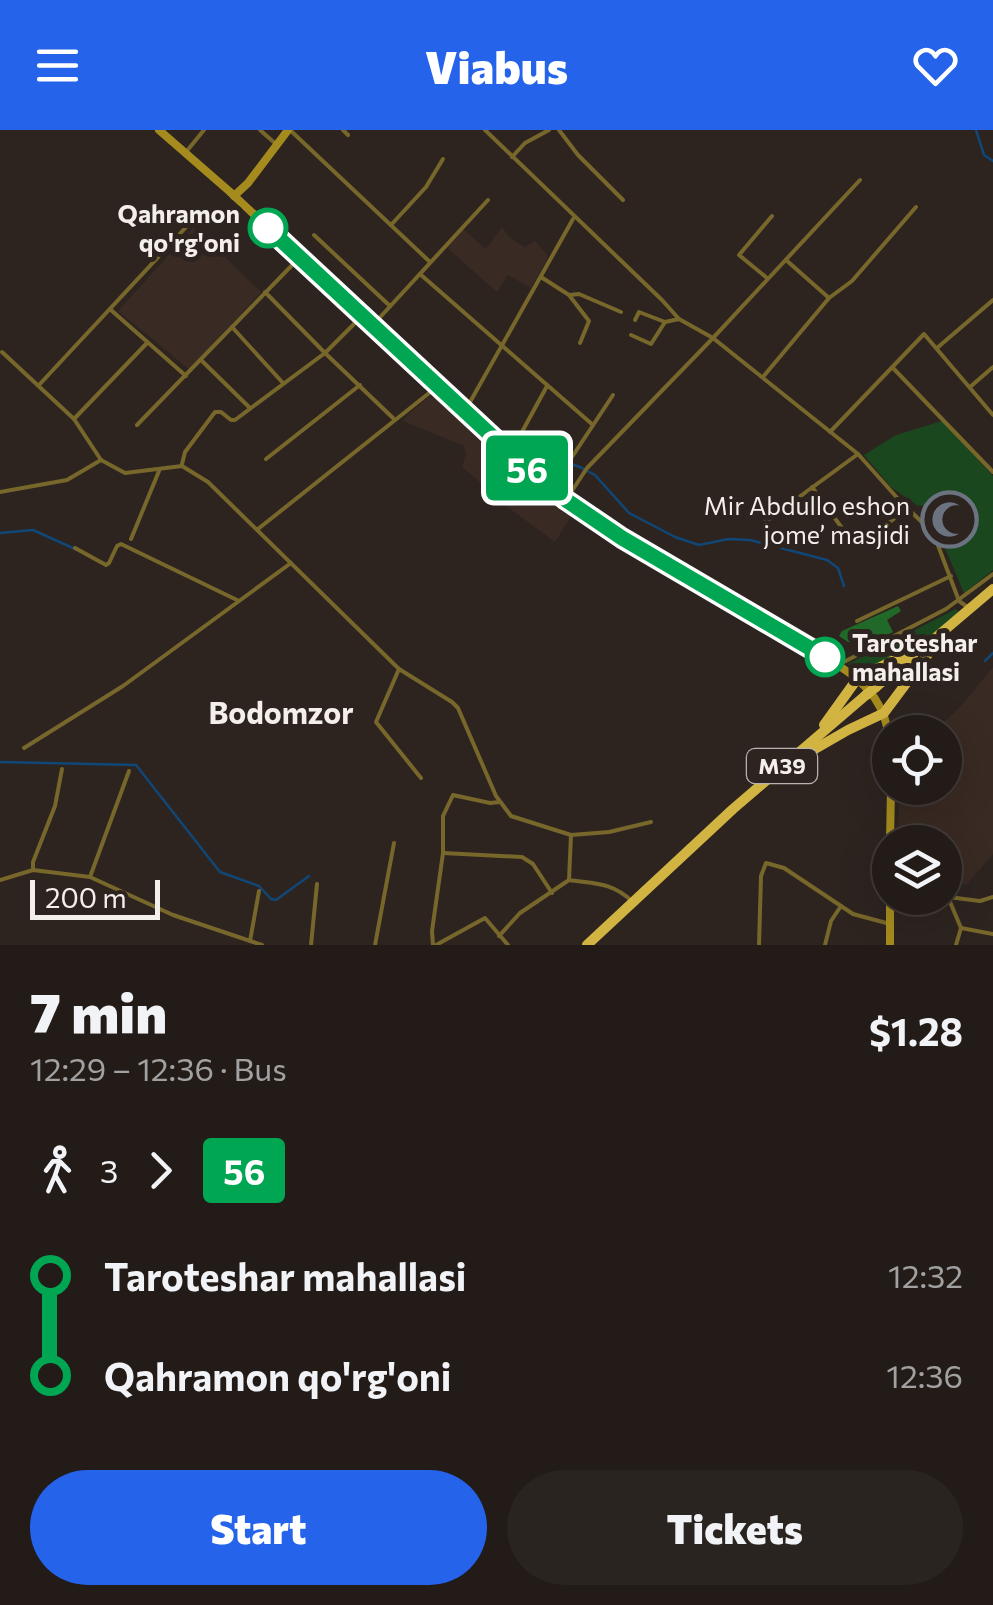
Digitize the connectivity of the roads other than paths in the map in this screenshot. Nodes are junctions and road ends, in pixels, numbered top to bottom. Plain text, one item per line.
1 (159, 130) edge
2 (204, 130) edge
3 (260, 130) edge
4 (290, 130) edge
5 (343, 130) edge
6 (486, 130) edge
7 (549, 130) edge
8 (559, 130) edge
9 (348, 135) dead end
10 (277, 144) junction
11 (186, 152) junction
12 (512, 156) junction
13 (442, 159) dead end
14 (860, 180) dead end
15 (248, 183) junction
16 (234, 196) junction
17 (488, 200) dead end
18 (623, 200) dead end
19 (916, 206) dead end
20 (248, 208) junction
21 (772, 216) dead end
22 (574, 217) junction
23 (188, 224) dead end
24 (391, 226) junction
25 (314, 235) dead end
26 (299, 258) junction
27 (786, 260) junction
28 (430, 262) junction
29 (420, 274) junction
30 (540, 276) junction
31 (767, 278) junction
32 (265, 292) junction
33 (569, 295) junction
34 (830, 298) junction
35 (993, 300) edge
36 (390, 306) junction
37 (110, 309) junction
38 (621, 312) dead end
39 (362, 316) junction
40 (679, 319) junction
41 (635, 320) dead end
42 (665, 322) junction
43 (372, 326) junction
44 (232, 327) junction
45 (631, 335) dead end
46 (713, 338) junction
47 (580, 342) dead end
48 (147, 343) junction
49 (501, 345) junction
50 (937, 348) junction
51 (2, 352) edge
52 (324, 354) junction
53 (201, 360) junction
54 (993, 367) edge
55 (893, 368) junction
56 (186, 376) junction
57 (763, 377) junction
58 (283, 383) junction
59 (39, 385) junction
60 (360, 385) junction
61 (438, 386) junction
62 (547, 386) junction
63 (970, 386) junction
64 (614, 394) dead end
65 (250, 408) junction
66 (465, 411) junction
67 (993, 414) edge
68 (74, 419) junction
69 (395, 419) junction
70 (137, 425) dead end
71 (592, 426) junction
72 (830, 432) junction
73 (510, 453) junction
74 (858, 454) junction
75 (572, 457) dead end
76 (266, 458) dead end
77 (101, 460) junction
78 (182, 466) junction
79 (160, 471) junction
80 (993, 472) edge
81 (812, 487) junction
82 (0, 492) edge
83 (566, 500) junction
84 (908, 508) junction
85 (765, 522) dead end
86 (842, 528) dead end
87 (257, 530) junction
88 (869, 538) dead end
89 (131, 539) dead end
90 (76, 548) dead end
91 (291, 563) junction
92 (993, 574) edge
93 (951, 576) junction
94 (993, 589) edge
95 (993, 597) edge
96 (238, 600) junction
97 (959, 601) junction
98 (970, 609) junction
99 (857, 621) dead end
100 (933, 644) junction
101 (838, 665) junction
102 (399, 669) junction
103 (857, 679) junction
104 (887, 715) joint
105 (872, 721) edge
106 (24, 748) dead end
107 (806, 750) junction
108 (62, 770) dead end
109 (129, 771) dead end
110 (421, 778) dead end
111 (500, 802) junction
112 (651, 822) dead end
113 (571, 836) junction
114 (394, 843) dead end
115 (442, 853) junction
116 (33, 870) junction
117 (90, 877) junction
118 (0, 880) edge
119 (569, 880) junction
120 (317, 884) dead end
121 (258, 891) dead end
122 (552, 893) junction
123 (993, 897) edge
124 (962, 899) edge
125 (633, 902) junction
126 (841, 906) junction
127 (890, 915) edge
128 (956, 915) edge
129 (890, 924) junction
130 (961, 928) junction
131 (993, 934) edge
132 (500, 936) junction
133 (250, 941) junction
134 (262, 945) edge
135 (311, 945) edge
136 (375, 945) edge
137 (435, 945) edge
138 (508, 945) edge
139 (587, 945) edge
140 (597, 945) edge
141 (759, 945) edge
142 (826, 945) edge
143 (890, 945) edge
144 (956, 945) edge

1 - 11 main road
2 - 11 street
3 - 10 street
4 - 10 main road
4 - 24 street
5 - 9 street
6 - 12 street
7 - 12 street
8 - 18 street
10 - 15 main road
10 - 16 main road
11 - 16 main road
12 - 22 street
13 - 24 street
14 - 27 street
15 - 16 main road
15 - 20 main road
16 - 20 main road
17 - 28 street
19 - 34 street
20 - 26 main road
21 - 31 street
22 - 30 street
22 - 40 street
23 - 37 street
24 - 28 street
25 - 36 street
26 - 32 street
26 - 39 main road
27 - 31 street
27 - 34 street
28 - 29 street
29 - 36 street
29 - 49 street
30 - 33 street
30 - 49 street
31 - 46 street
32 - 44 street
32 - 52 street
33 - 38 street
33 - 47 street
34 - 57 street
35 - 50 street
36 - 43 street
37 - 48 street
37 - 59 street
39 - 43 main road
39 - 52 street
40 - 42 street
40 - 46 street
41 - 42 street
42 - 45 street
43 - 61 main road
44 - 53 street
44 - 58 street
46 - 57 street
46 - 83 street
48 - 56 street
48 - 68 street
49 - 62 street
49 - 66 street
50 - 55 street
50 - 63 street
51 - 59 street
52 - 58 street
52 - 60 street
53 - 56 street
53 - 65 street
54 - 63 street
55 - 72 street
55 - 80 street
56 - 70 street
57 - 72 street
58 - 65 street
59 - 68 street
60 - 69 street
60 - 76 street
61 - 66 main road
61 - 69 street
62 - 71 street
62 - 73 street
63 - 67 street
64 - 71 street
65 - 78 street
66 - 73 main road
68 - 77 street
69 - 87 street
71 - 75 street
72 - 74 street
73 - 83 main road
74 - 81 street
74 - 84 street
77 - 79 street
77 - 82 street
78 - 79 street
78 - 87 street
79 - 89 street
81 - 85 street
81 - 86 street
83 - 101 main road
84 - 88 street
84 - 93 street
87 - 91 street
90 - 96 street
91 - 96 street
91 - 102 street
92 - 97 street
93 - 97 street
93 - 99 street
94 - 98 highway, M39
95 - 100 highway, M39
96 - 106 street
97 - 98 street
97 - 101 street
98 - 100 highway, M39
100 - 103 highway
100 - 104 highway
100 - 107 highway, M39
101 - 103 main road
102 - 110 street
102 - 111 street
103 - 104 main road
103 - 107 highway
105 - 107 highway
107 - 125 highway, M39
107 - 140 highway, M39
108 - 116 street
109 - 117 street
111 - 113 street
111 - 115 street
112 - 113 street
113 - 119 street
114 - 136 street
115 - 122 street
115 - 137 street
116 - 117 street
116 - 118 street
117 - 133 street
119 - 122 street
119 - 125 street
120 - 135 street
121 - 133 street
122 - 132 street
123 - 124 street
125 - 139 highway, M39
126 - 129 street
126 - 141 street
126 - 142 street
127 - 129 main road
128 - 130 street
129 - 143 main road
130 - 131 street
130 - 144 street
132 - 137 street
132 - 138 street
133 - 134 street

